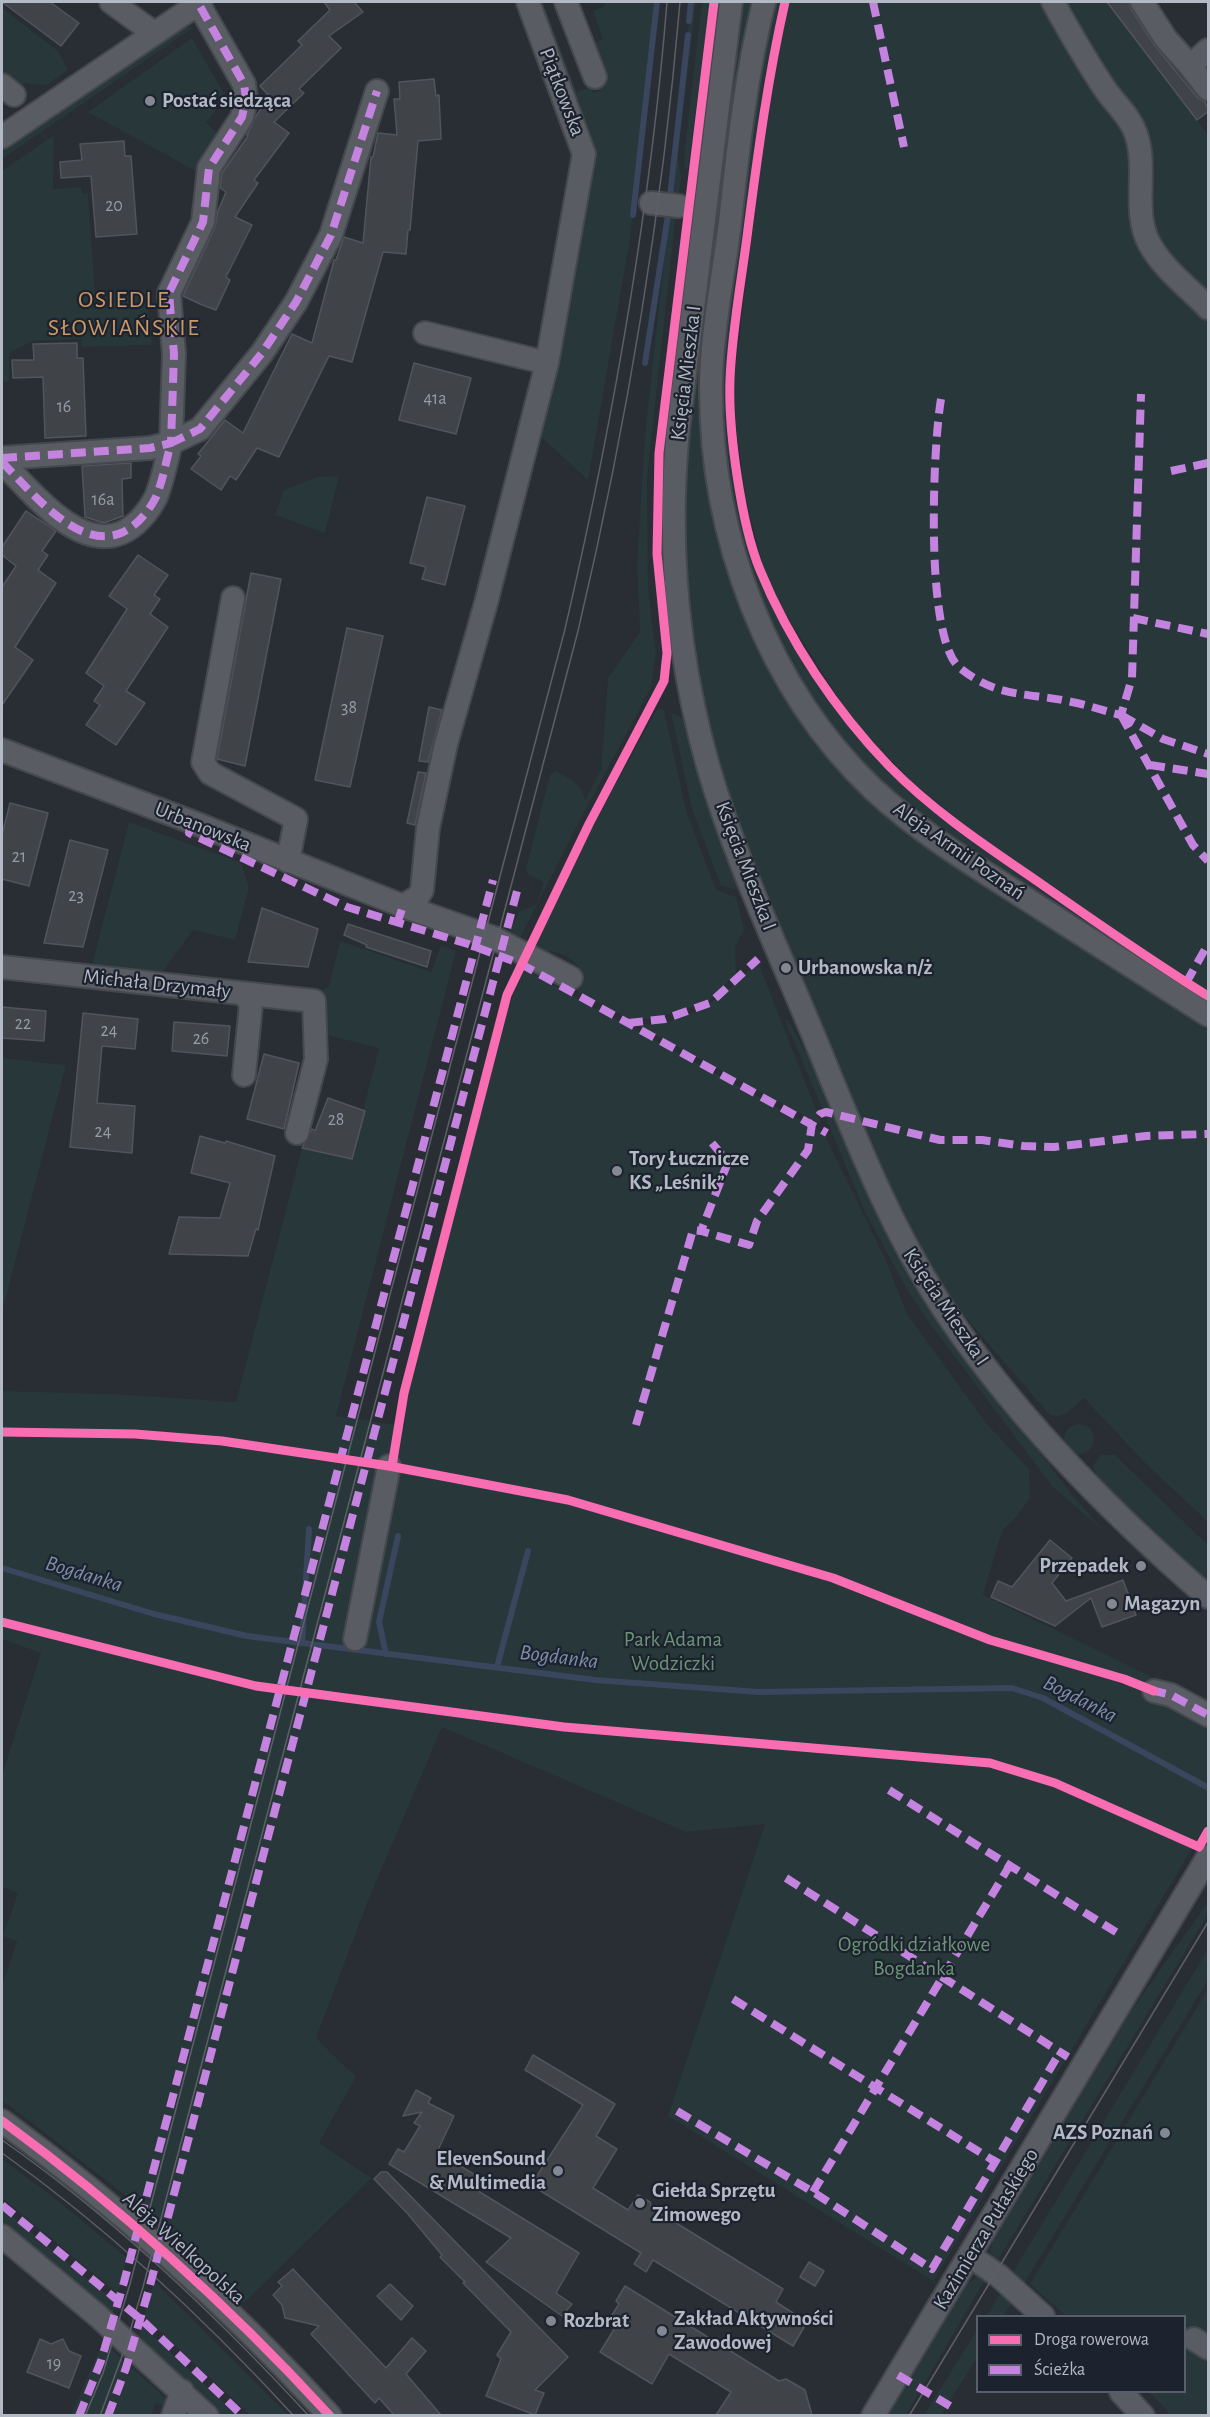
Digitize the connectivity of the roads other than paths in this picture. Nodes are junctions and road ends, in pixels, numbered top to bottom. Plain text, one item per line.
1 (111, 2) edge
2 (199, 2) edge
3 (528, 2) edge
4 (566, 2) edge
5 (731, 2) edge
6 (764, 2) edge
7 (1053, 2) edge
8 (1142, 2) edge
9 (154, 33) junction
10 (1209, 50) edge
11 (1190, 66) junction
12 (595, 77) dead end
13 (1209, 89) edge
14 (377, 91) dead end
15 (2, 137) edge
16 (651, 203) dead end
17 (680, 206) dead end
18 (1209, 308) edge
19 (424, 333) dead end
20 (547, 363) junction
21 (711, 388) joint
22 (171, 443) junction
23 (2, 460) edge
24 (233, 598) dead end
25 (2, 750) edge
26 (288, 861) junction
27 (403, 906) junction
28 (2, 967) edge
29 (571, 978) dead end
30 (244, 994) junction
31 (1209, 1015) edge
32 (244, 1075) dead end
33 (297, 1133) dead end
34 (389, 1466) dead end
35 (1209, 1597) edge
36 (355, 1640) dead end
37 (1154, 1691) dead end
38 (1209, 1715) edge
39 (1209, 1857) edge
40 (2, 2121) edge
41 (2, 2236) edge
42 (970, 2256) junction
43 (1042, 2315) edge
44 (182, 2391) junction
45 (173, 2415) edge
46 (207, 2415) edge
47 (330, 2415) edge
48 (873, 2415) edge

1 - 9 street
2 - 9 street
2 - 22 street
3 - 20 street, Piątkowska
4 - 12 street
5 - 35 street, Księcia Mieszka I
6 - 21 street, Księcia Mieszka I
7 - 18 street
8 - 11 street
9 - 15 street
10 - 11 street
11 - 13 street
14 - 22 street
16 - 17 street
19 - 20 street
20 - 27 street, Piątkowska
21 - 31 street, Aleja Armii Poznań
22 - 23 street
22 - 23 street
24 - 26 street
25 - 26 street, Urbanowska
26 - 27 street, Urbanowska
27 - 29 street, Urbanowska
28 - 30 street, Michała Drzymały
30 - 32 street
30 - 33 street, Michała Drzymały
34 - 36 street
37 - 38 street
39 - 42 street, Kazimierza Pułaskiego
40 - 47 street, Aleja Wielkopolska
41 - 44 street
42 - 43 street
42 - 48 street, Kazimierza Pułaskiego
44 - 45 street
44 - 46 street

